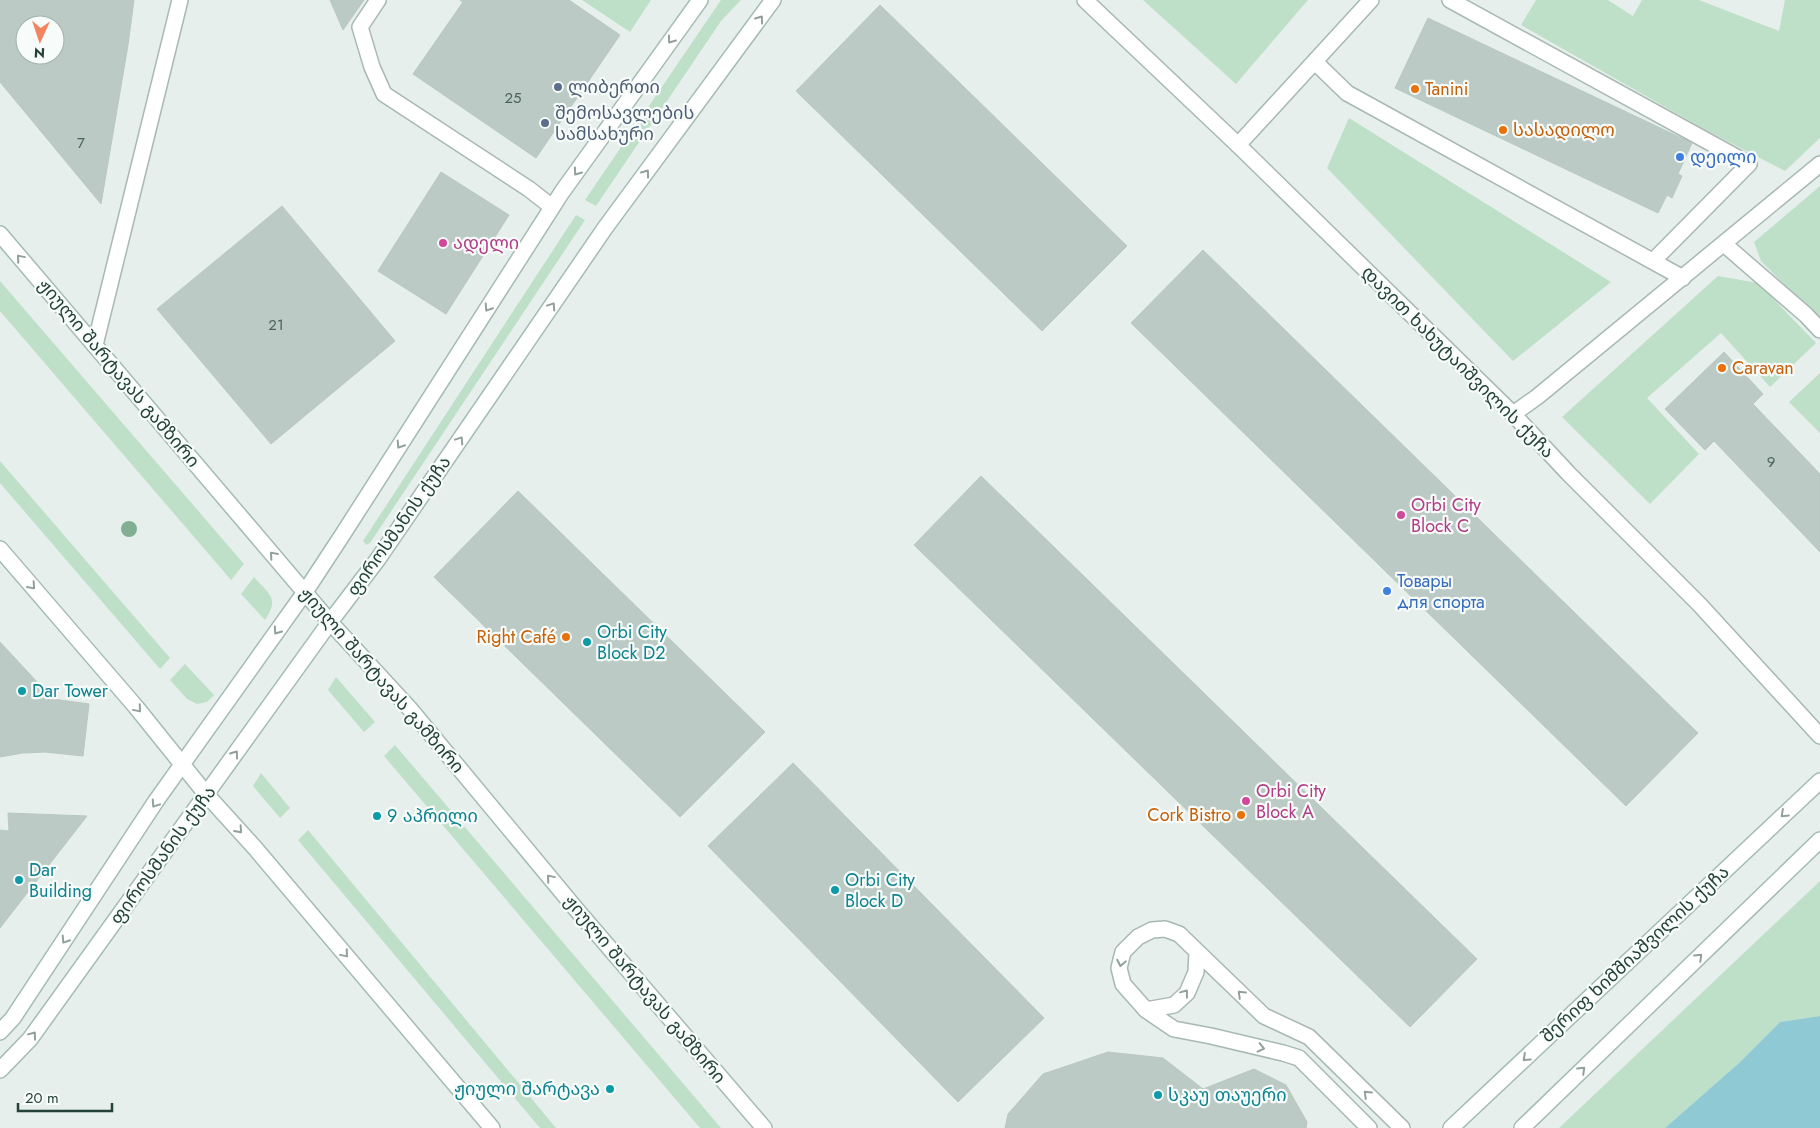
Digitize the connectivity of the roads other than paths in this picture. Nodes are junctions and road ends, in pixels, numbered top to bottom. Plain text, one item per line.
1 (180, 0) edge
2 (378, 0) edge
3 (700, 0) edge
4 (774, 0) edge
5 (1085, 0) edge
6 (1372, 0) edge
7 (1450, 0) edge
8 (1315, 62) junction
9 (1238, 145) junction
10 (1820, 164) edge
11 (552, 207) junction
12 (0, 234) edge
13 (1724, 244) junction
14 (1653, 261) junction
15 (1683, 278) junction
16 (1820, 330) edge
17 (95, 345) junction
18 (1513, 414) junction
19 (0, 549) edge
20 (305, 592) junction
21 (330, 622) junction
22 (1820, 736) edge
23 (182, 764) junction
24 (1820, 781) edge
25 (206, 794) junction
26 (1820, 840) edge
27 (1197, 952) junction
28 (1146, 1010) junction
29 (0, 1032) edge
30 (0, 1070) edge
31 (492, 1128) edge
32 (764, 1128) edge
33 (1369, 1128) edge
34 (1402, 1128) edge
35 (1451, 1128) edge
36 (1522, 1128) edge

1 - 17 street
2 - 11 street
3 -> 11 street, ფიროსმანის ქუჩა
21 -> 4 street, ფიროსმანის ქუჩა
5 - 9 street, დავით ხახუტაიშვილის ქუჩა
6 - 8 street
7 - 14 street
8 - 9 street
8 - 14 street
9 - 18 street, დავით ხახუტაიშვილის ქუჩა
10 - 13 street
11 -> 20 street, ფიროსმანის ქუჩა
17 -> 12 street, ჟიული შარტავას გამზირი
13 - 15 street
13 - 16 street
14 - 15 street
15 - 18 street
20 -> 17 street, ჟიული შარტავას გამზირი
18 - 22 street, დავით ხახუტაიშვილის ქუჩა
19 -> 23 street
20 - 21 street, ჟიული შარტავას გამზირი
20 -> 23 street, ფიროსმანის ქუჩა
25 -> 21 street, ფიროსმანის ქუჩა
32 -> 21 street, ჟიული შარტავას გამზირი
23 - 25 street
23 -> 29 street, ფიროსმანის ქუჩა
24 -> 35 street, შერიფ ხიმშიაშვილის ქუჩა
30 -> 25 street, ფიროსმანის ქუჩა
25 -> 31 street
36 -> 26 street
28 -> 27 street
27 -> 28 street
34 -> 27 street
28 -> 33 street

